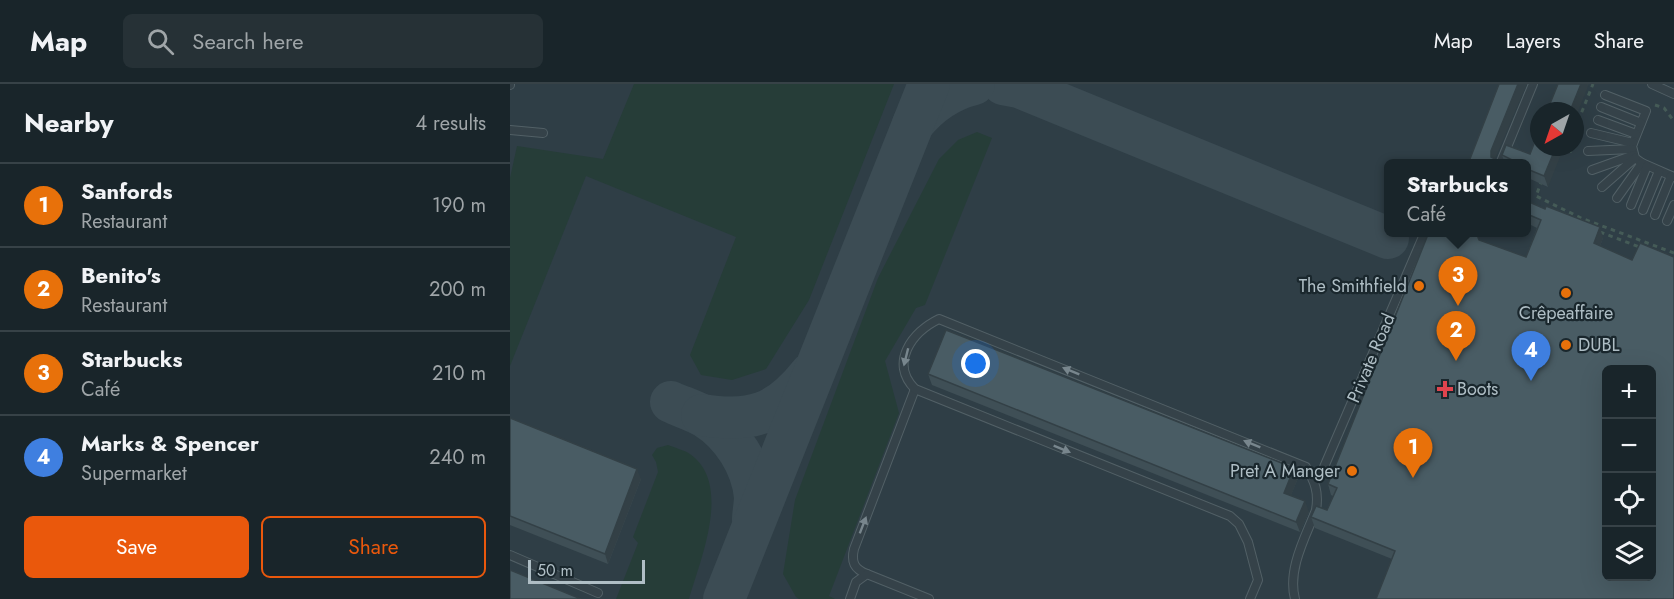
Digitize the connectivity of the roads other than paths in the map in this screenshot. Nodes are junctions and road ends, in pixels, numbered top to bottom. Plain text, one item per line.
1 (1533, 84) edge
2 (1652, 84) edge
3 (1674, 93) edge
4 (1605, 95) dead end
5 (1601, 107) dead end
6 (1598, 120) dead end
7 (1641, 123) junction
8 (510, 130) edge
9 (543, 133) dead end
10 (1592, 133) dead end
11 (1636, 134) junction
12 (1588, 151) dead end
13 (1637, 156) junction
14 (1502, 159) edge
15 (1592, 170) dead end
16 (1659, 171) junction
17 (1672, 176) edge
18 (1602, 187) dead end
19 (1617, 198) dead end
20 (1631, 205) dead end
21 (1674, 205) edge
22 (1643, 210) dead end
23 (1655, 215) dead end
24 (1667, 221) dead end
25 (1423, 237) edge
26 (915, 389) junction
27 (1312, 477) junction
28 (510, 555) edge
29 (867, 574) junction
30 (598, 593) dead end
31 (850, 599) edge
32 (929, 599) edge
33 (1250, 599) edge
34 (1295, 599) edge

1 - 14 lane
2 - 3 lane
4 - 7 lane
5 - 7 lane
6 - 11 lane
7 - 11 lane
8 - 9 lane
10 - 13 lane
11 - 13 lane
12 - 13 lane
13 - 15 lane
13 - 16 lane
13 - 18 lane
13 - 19 lane
13 - 20 lane
16 - 17 lane
16 - 22 lane
17 - 23 lane
21 - 24 lane
25 - 27 lane, Private Road
27 -> 26 lane
29 -> 26 lane
26 -> 33 lane
27 - 34 lane
28 - 30 lane
29 - 31 lane
29 - 32 lane

